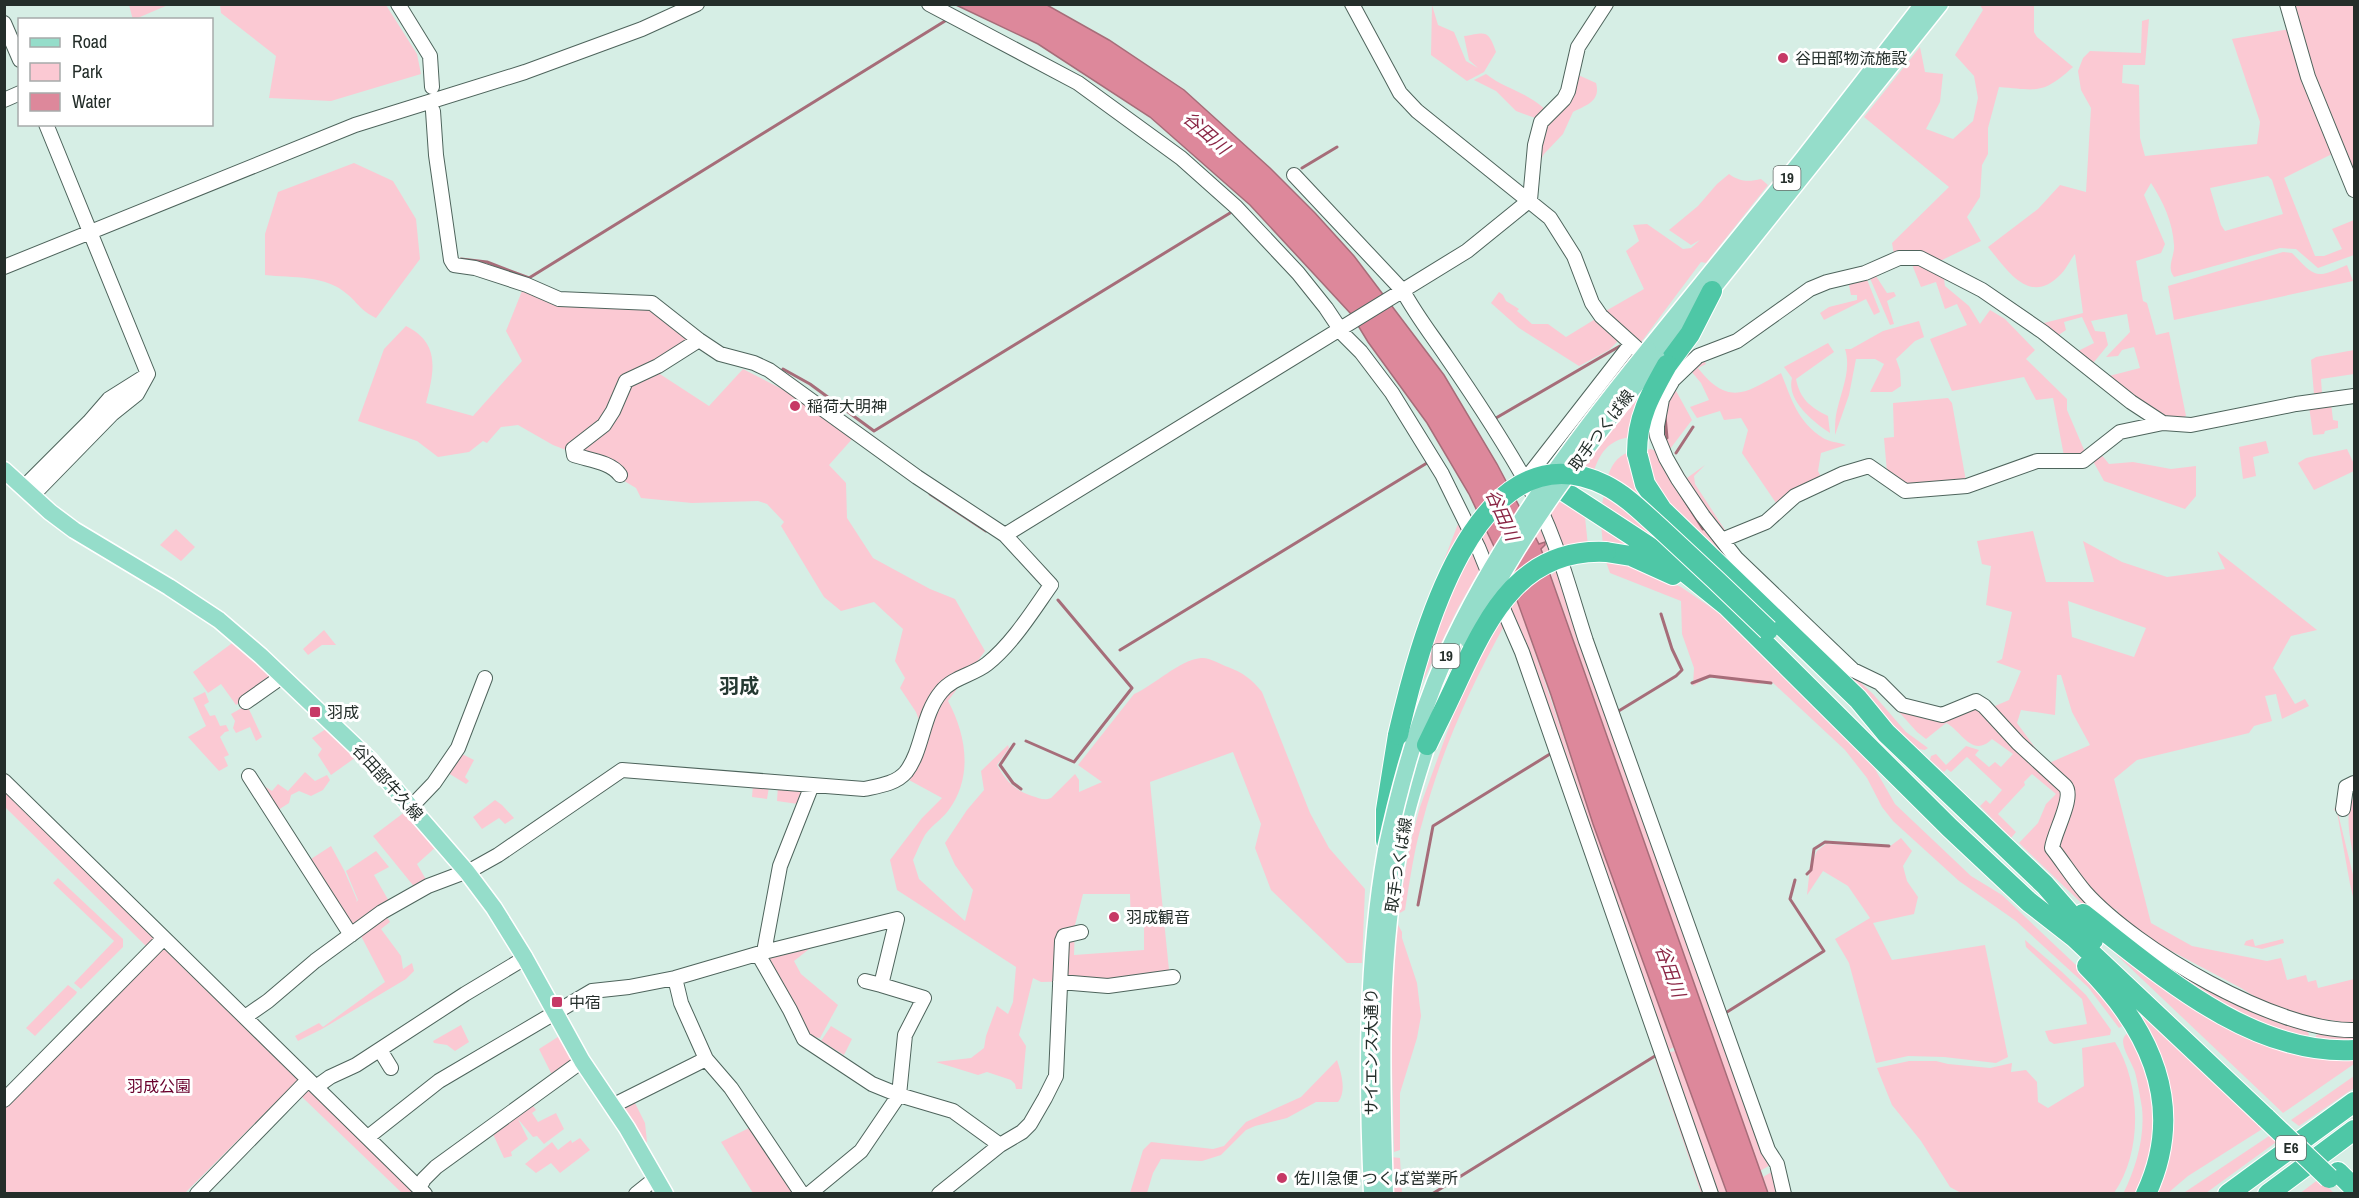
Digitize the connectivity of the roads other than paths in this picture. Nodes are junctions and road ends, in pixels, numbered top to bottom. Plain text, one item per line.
1 (398, 4) edge
2 (697, 4) edge
3 (929, 4) edge
4 (1352, 4) edge
5 (1606, 4) edge
6 (2287, 4) edge
7 (1928, 6) edge
8 (4, 22) edge
9 (18, 55) edge
10 (432, 87) dead end
11 (18, 94) edge
12 (4, 100) edge
13 (433, 111) dead end
14 (47, 126) edge
15 (1294, 175) dead end
16 (2355, 190) edge
17 (1530, 200) junction
18 (90, 232) junction
19 (4, 267) edge
20 (1712, 291) joint
21 (1401, 293) junction
22 (1345, 326) junction
23 (699, 340) junction
24 (1631, 344) junction
25 (1661, 363) junction
26 (2355, 396) edge
27 (2163, 423) junction
28 (4, 470) edge
29 (620, 475) dead end
30 (1525, 480) junction
31 (1552, 484) junction
32 (28, 492) junction
33 (1005, 535) junction
34 (1722, 540) junction
35 (1744, 626) junction
36 (283, 676) junction
37 (485, 678) dead end
38 (246, 702) dead end
39 (1886, 733) junction
40 (1427, 744) junction
41 (249, 776) dead end
42 (4, 781) edge
43 (2355, 783) edge
44 (812, 785) junction
45 (411, 807) junction
46 (2343, 809) dead end
47 (1386, 850) junction
48 (467, 872) junction
49 (2045, 885) junction
50 (2029, 902) junction
51 (1382, 916) junction
52 (1081, 932) dead end
53 (351, 935) junction
54 (164, 938) junction
55 (761, 953) junction
56 (525, 958) junction
57 (1173, 977) dead end
58 (675, 978) junction
59 (866, 981) dead end
60 (1060, 982) junction
61 (881, 985) junction
62 (554, 1012) junction
63 (245, 1017) junction
64 (2355, 1030) edge
65 (380, 1050) junction
66 (2355, 1050) edge
67 (706, 1059) junction
68 (582, 1061) junction
69 (391, 1068) dead end
70 (312, 1084) junction
71 (899, 1095) junction
72 (4, 1100) edge
73 (2355, 1102) edge
74 (612, 1106) junction
75 (2271, 1115) junction
76 (2355, 1130) edge
77 (368, 1137) junction
78 (1000, 1145) junction
79 (2355, 1147) edge
80 (2333, 1175) junction
81 (656, 1178) junction
82 (2355, 1188) edge
83 (422, 1191) edge
84 (197, 1194) edge
85 (636, 1194) edge
86 (665, 1194) edge
87 (802, 1194) edge
88 (809, 1194) edge
89 (939, 1194) edge
90 (1372, 1194) edge
91 (1385, 1194) edge
92 (1711, 1194) edge
93 (1784, 1194) edge
94 (2146, 1194) edge
95 (2228, 1194) edge
96 (2268, 1194) edge
97 (2283, 1194) edge
98 (2345, 1194) edge

1 - 10 street
2 - 18 street
3 - 22 street
4 - 17 street
5 - 17 street
6 - 16 street
7 - 20 main road, 取手つくば線 / 19
7 - 25 main road, 取手つくば線 / 19
8 - 9 street
11 - 12 street
13 - 23 street
14 - 18 street
15 - 21 street
17 - 21 street
17 - 24 street
18 - 19 street
18 - 32 street
20 - 25 highway
21 - 22 street
21 - 30 street
22 - 33 street
22 - 92 street
23 - 29 street
23 - 33 street
24 - 25 street
24 - 30 street
25 - 27 street
25 - 31 main road, 取手つくば線 / 19, bridge
25 - 34 street
25 - 39 highway, bridge
26 - 27 street
27 - 34 street
28 - 32 main road, 谷田部牛久線
30 - 93 street
31 - 35 highway
31 - 40 main road, 取手つくば線 / 19, bridge
31 - 47 main road, 取手つくば線 / 19, bridge
32 - 36 main road, 谷田部牛久線
33 - 44 street
34 - 64 street
35 - 40 highway, bridge
35 - 50 highway
36 - 38 street
36 - 45 main road, 谷田部牛久線
37 - 45 street
39 - 47 highway, bridge
39 - 49 highway
40 - 51 main road, 取手つくば線 / 19
41 - 53 street
42 - 54 street
43 - 46 street
44 - 48 street
44 - 55 street
45 - 48 main road, 谷田部牛久線
47 - 51 main road, 取手つくば線 / 19
48 - 53 street
48 - 56 main road, 谷田部牛久線
49 - 66 highway
49 - 75 highway
50 - 75 highway
50 - 94 highway
51 - 90 main road, サイエンス大通り / 19
51 - 91 main road, サイエンス大通り / 19
52 - 60 street
53 - 63 street
54 - 63 street
54 - 72 street
55 - 58 street
55 - 61 street
55 - 71 street
56 - 62 main road, 谷田部牛久線
56 - 65 street
57 - 60 street
58 - 62 street
58 - 67 street
59 - 61 street
60 - 78 street
61 - 71 street
62 - 68 main road, 谷田部牛久線
62 - 77 street
63 - 70 street
65 - 69 street
65 - 70 street
67 - 74 street
67 - 87 street
68 - 74 main road, 谷田部牛久線
68 - 83 street
70 - 77 street
70 - 84 street
71 - 78 street
71 - 88 street
73 - 95 highway, E6
74 - 81 main road, 谷田部牛久線
75 - 80 highway, bridge
76 - 96 highway, E6
77 - 83 street
78 - 89 street
79 - 97 highway
80 - 82 highway
80 - 98 highway
81 - 85 street
81 - 86 main road, 谷田部牛久線

